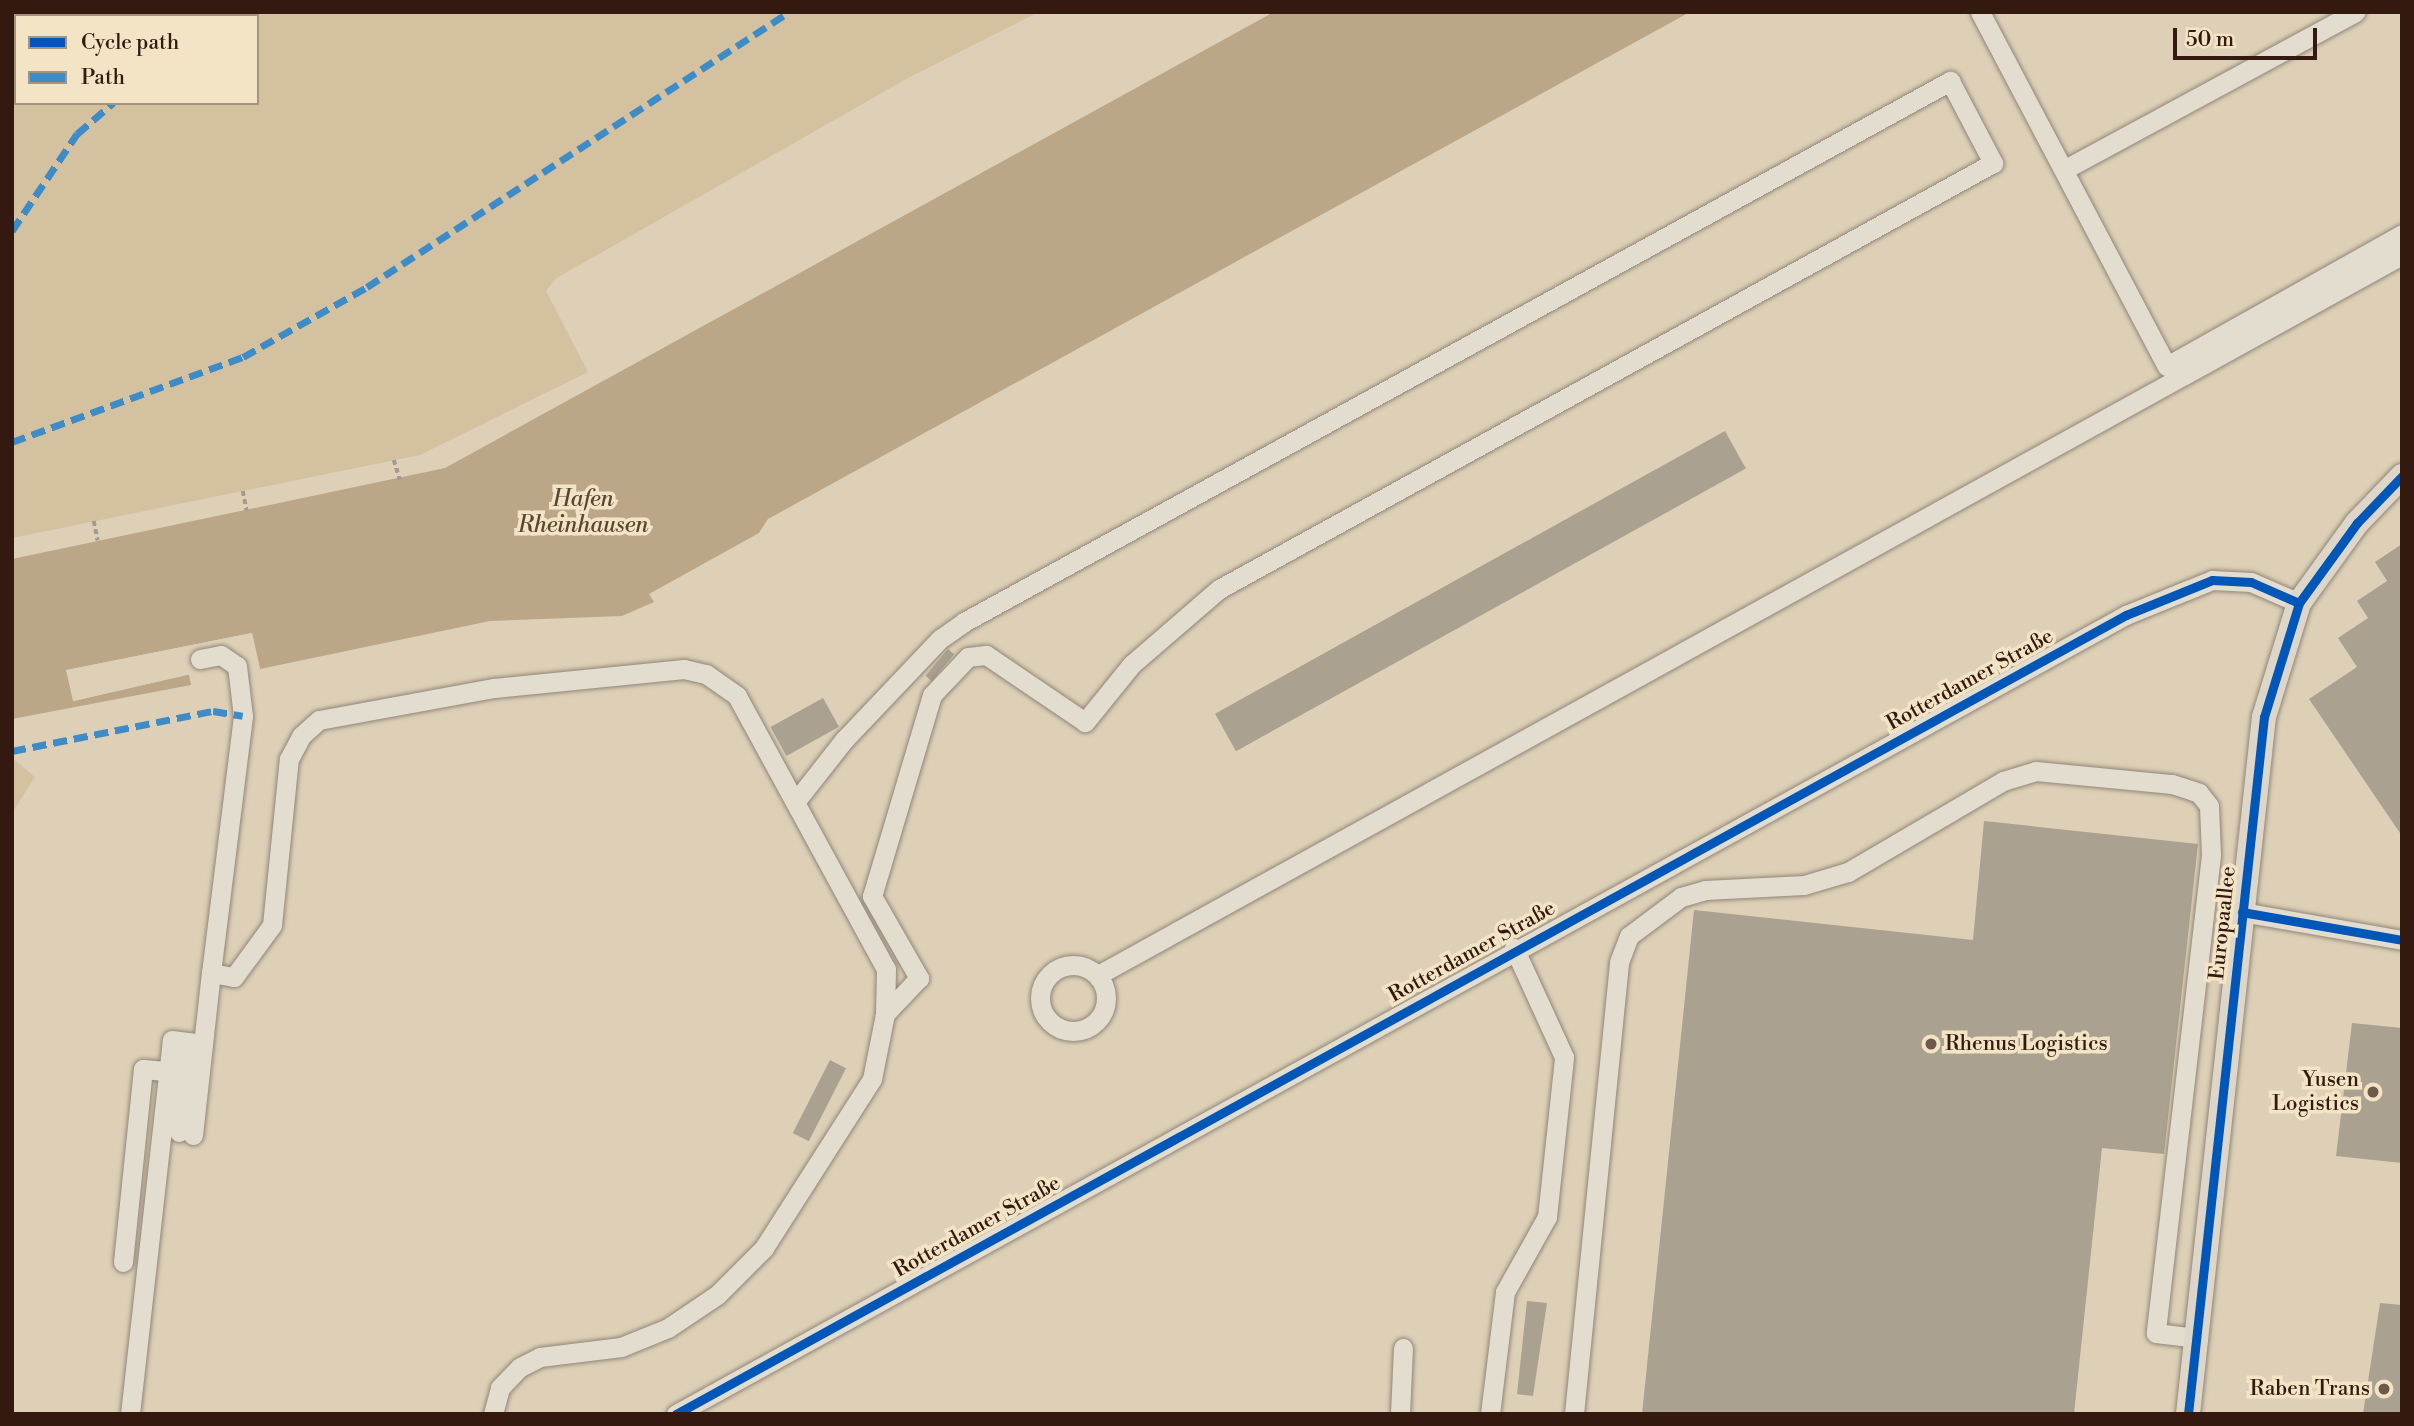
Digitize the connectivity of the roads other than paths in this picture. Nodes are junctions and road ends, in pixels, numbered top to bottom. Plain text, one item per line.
1 (1980, 12) edge
2 (2355, 12) edge
3 (2065, 169) junction
4 (2402, 234) edge
5 (2402, 255) edge
6 (2402, 476) edge
7 (2299, 603) junction
8 (200, 659) dead end
9 (796, 801) junction
10 (2242, 912) junction
11 (2402, 940) edge
12 (1514, 948) junction
13 (211, 973) junction
14 (1098, 975) dead end
15 (886, 1014) junction
16 (196, 1043) junction
17 (168, 1071) junction
18 (186, 1133) dead end
19 (123, 1262) dead end
20 (2196, 1338) junction
21 (1403, 1348) dead end
22 (131, 1414) edge
23 (492, 1414) edge
24 (676, 1414) edge
25 (1400, 1414) edge
26 (1490, 1414) edge
27 (1574, 1414) edge
28 (2188, 1414) edge

1 - 3 street
2 - 3 street
3 - 4 street
5 - 14 street
6 - 7 main road, Europaallee
7 - 10 main road, Europaallee
7 - 12 street, Rotterdamer Straße
8 - 13 street
9 - 13 street
9 - 15 street
9 - 15 street
10 - 11 street
10 - 20 main road, Europaallee
12 - 24 street, Rotterdamer Straße
12 - 26 street
13 - 16 street
15 - 23 street
16 - 17 street
16 - 18 street
17 - 19 street
17 - 22 street
20 - 27 street
20 - 28 main road, Europaallee
21 - 25 street

